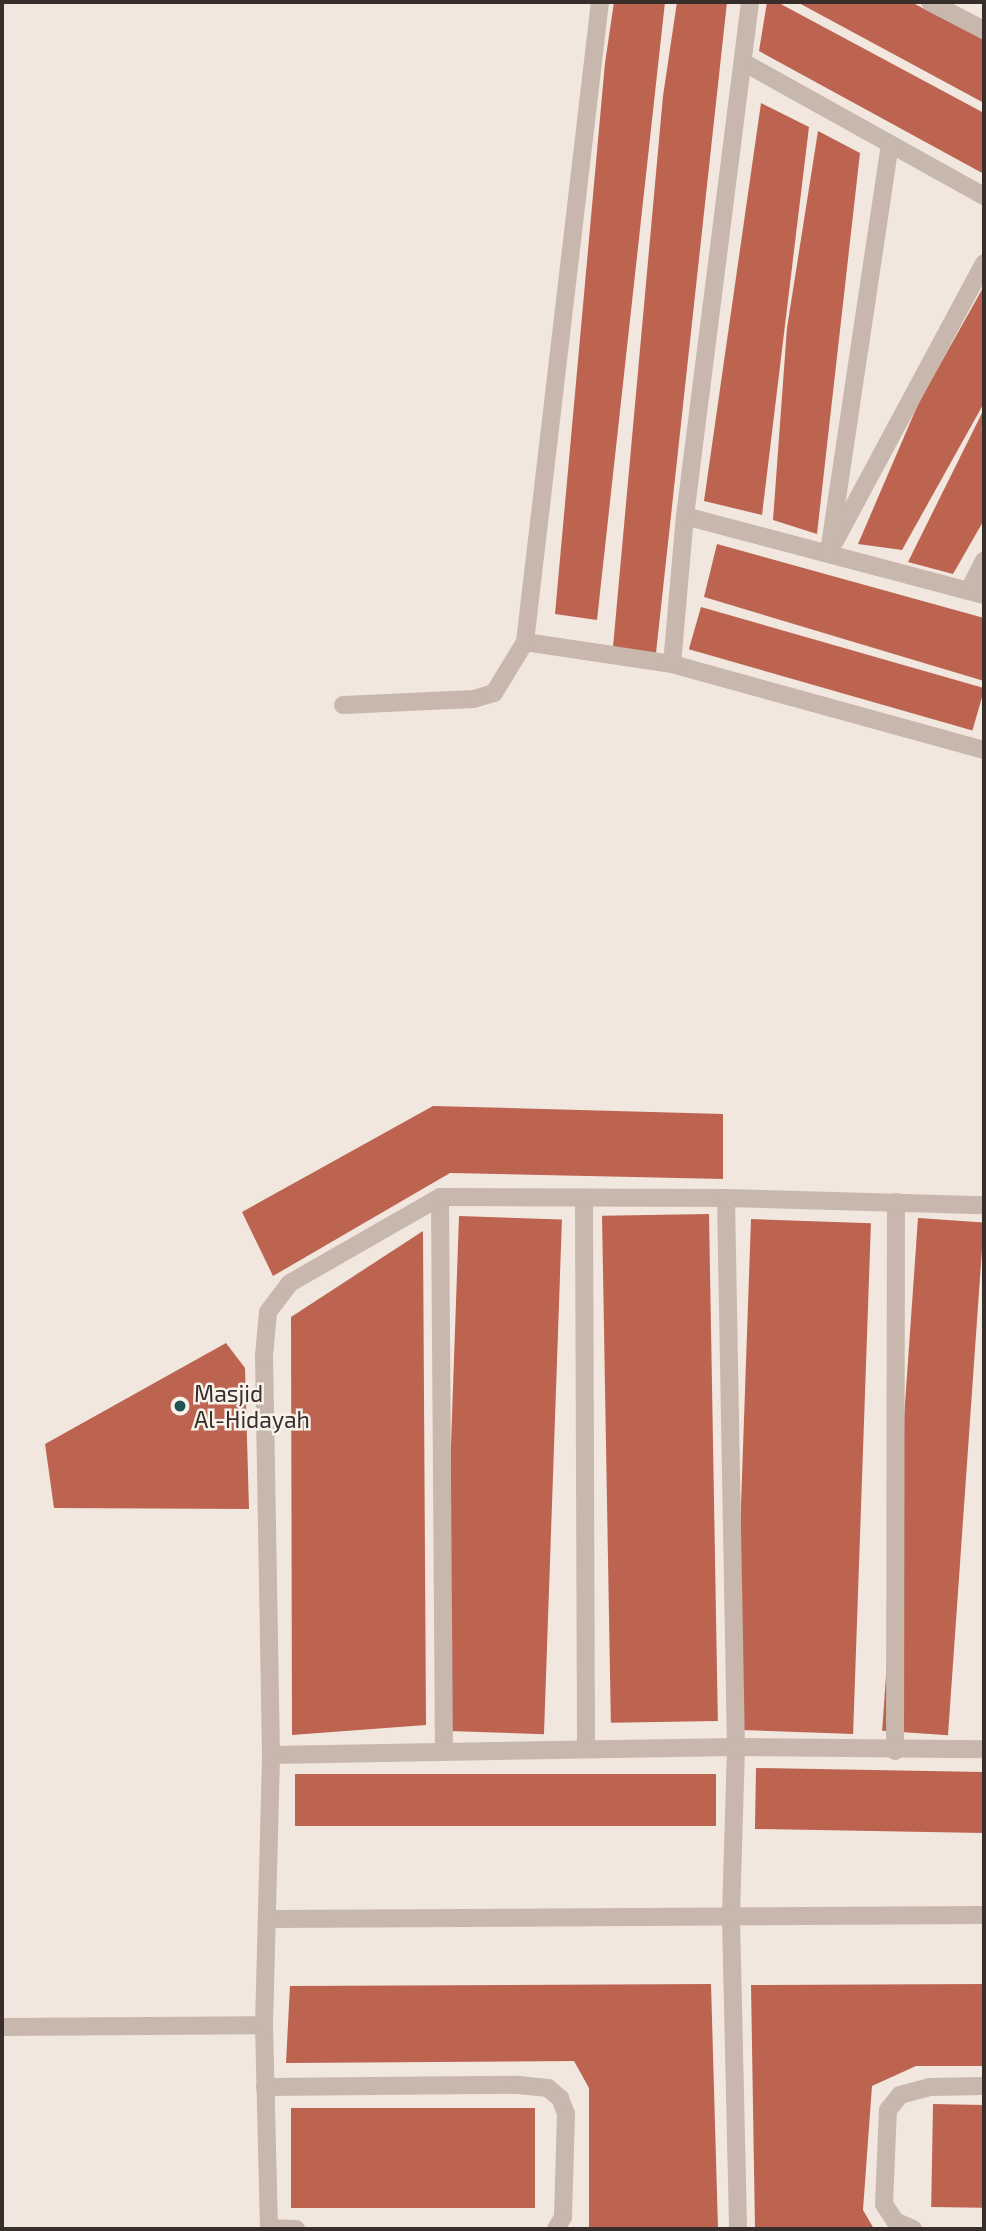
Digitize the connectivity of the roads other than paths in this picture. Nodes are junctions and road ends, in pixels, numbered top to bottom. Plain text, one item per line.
1 (600, 2) edge
2 (750, 2) edge
3 (930, 2) edge
4 (984, 30) edge
5 (743, 62) junction
6 (890, 145) junction
7 (984, 196) edge
8 (984, 263) edge
9 (685, 516) junction
10 (830, 553) junction
11 (984, 561) edge
12 (977, 592) edge
13 (525, 642) junction
14 (672, 664) junction
15 (343, 705) dead end
16 (984, 750) edge
17 (440, 1197) junction
18 (584, 1198) junction
19 (726, 1198) junction
20 (896, 1202) junction
21 (984, 1205) edge
22 (736, 1747) junction
23 (586, 1749) junction
24 (984, 1749) edge
25 (895, 1751) junction
26 (444, 1752) junction
27 (271, 1755) junction
28 (984, 1915) edge
29 (731, 1918) junction
30 (269, 1919) junction
31 (264, 2025) junction
32 (2, 2027) edge
33 (984, 2086) edge
34 (265, 2087) junction
35 (269, 2229) edge
36 (296, 2229) edge
37 (556, 2229) edge
38 (738, 2229) edge
39 (914, 2229) edge

1 - 13 street
2 - 5 street
3 - 4 street
5 - 6 street
5 - 9 street
6 - 7 street
6 - 10 street
8 - 10 street
9 - 10 street
9 - 14 street
10 - 12 street
11 - 12 street
13 - 14 street
13 - 15 street
14 - 16 street
17 - 18 street
17 - 26 street
17 - 27 street
18 - 19 street
18 - 23 street
19 - 20 street
19 - 22 street
20 - 21 street
20 - 25 street
22 - 23 street
22 - 25 street
22 - 29 street
23 - 26 street
24 - 25 street
26 - 27 street
27 - 30 street
28 - 29 street
29 - 30 street
29 - 38 street
30 - 31 street
31 - 32 street
31 - 34 street
33 - 39 street
34 - 35 street
34 - 37 street
35 - 36 street

